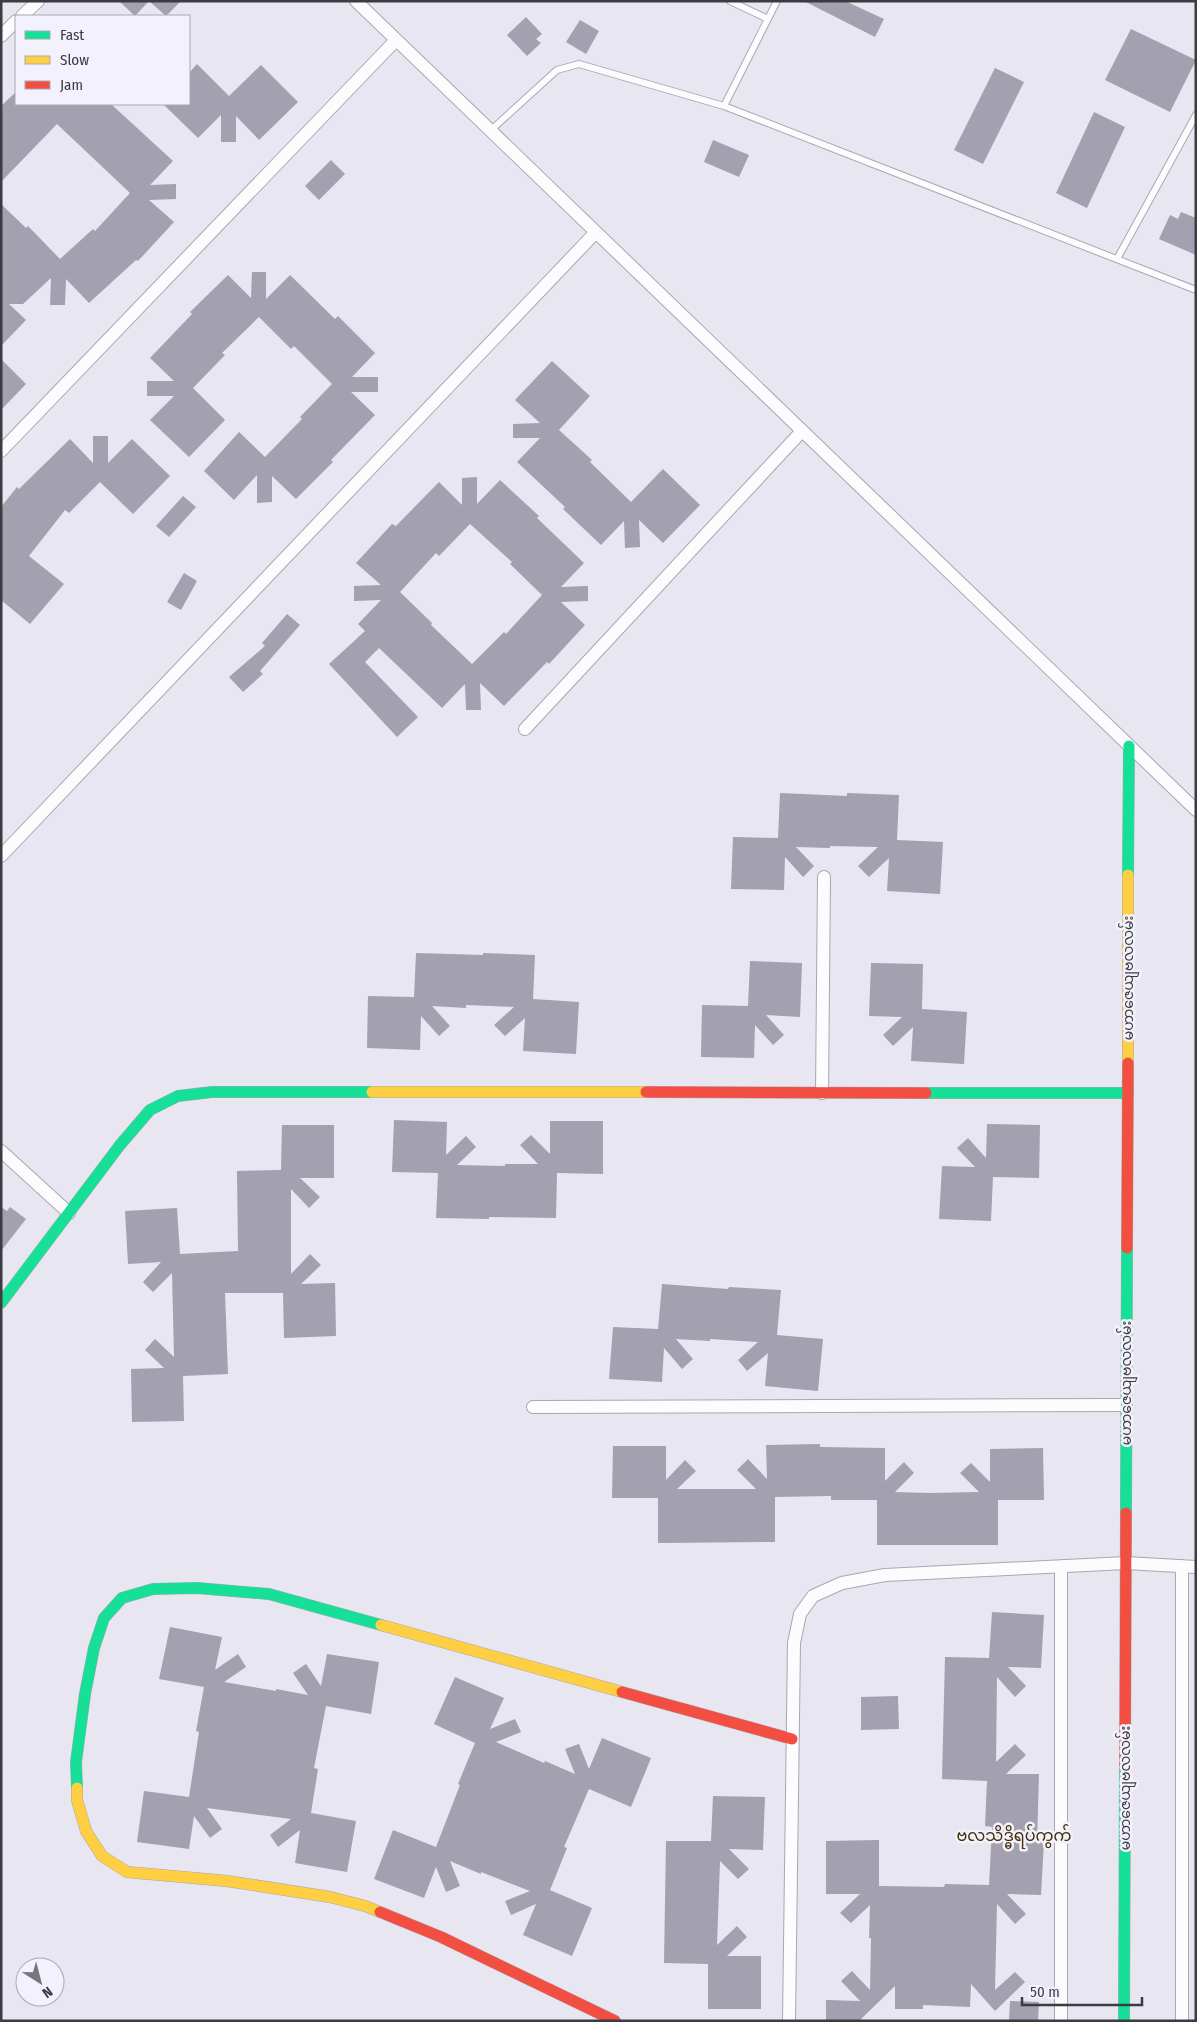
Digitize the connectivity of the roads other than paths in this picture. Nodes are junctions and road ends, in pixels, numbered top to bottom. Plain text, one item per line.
1 (38, 1) edge
2 (356, 1) edge
3 (730, 1) edge
4 (777, 1) edge
5 (23, 15) edge
6 (768, 19) junction
7 (15, 22) edge
8 (1, 36) edge
9 (396, 40) junction
10 (724, 106) junction
11 (1196, 115) edge
12 (490, 131) junction
13 (596, 232) junction
14 (1117, 259) junction
15 (1196, 290) edge
16 (802, 431) junction
17 (1, 451) edge
18 (525, 728) dead end
19 (1129, 746) junction
20 (1196, 810) edge
21 (1, 856) edge
22 (824, 877) dead end
23 (822, 1093) junction
24 (1128, 1093) junction
25 (1, 1151) edge
26 (69, 1213) junction
27 (1, 1303) edge
28 (1126, 1405) junction
29 (532, 1407) dead end
30 (1126, 1563) junction
31 (1061, 1566) junction
32 (1182, 1566) junction
33 (1196, 1567) edge
34 (792, 1740) junction
35 (615, 2021) edge
36 (789, 2021) edge
37 (1062, 2021) edge
38 (1124, 2021) edge
39 (1182, 2021) edge

1 - 5 street
2 - 9 street
3 - 6 lane
4 - 6 lane
6 - 10 lane
7 - 8 street
9 - 12 street
9 - 17 street
10 - 12 lane
10 - 14 lane
11 - 14 lane
12 - 13 street
13 - 16 street
13 - 21 street
14 - 15 lane
16 - 18 street
16 - 19 street
19 - 20 street
19 - 24 street, မဟာဇေယျဗလလမ်း
22 - 23 street
23 - 24 street
23 - 26 street
24 - 28 street, မဟာဇေယျဗလလမ်း
25 - 26 street
26 - 27 street
28 - 29 street
28 - 30 street, မဟာဇေယျဗလလမ်း
30 - 31 street
30 - 32 street
30 - 38 street, မဟာဇေယျဗလလမ်း
31 - 34 street
31 - 37 street
32 - 33 street
32 - 39 street
34 - 35 street
34 - 36 street

